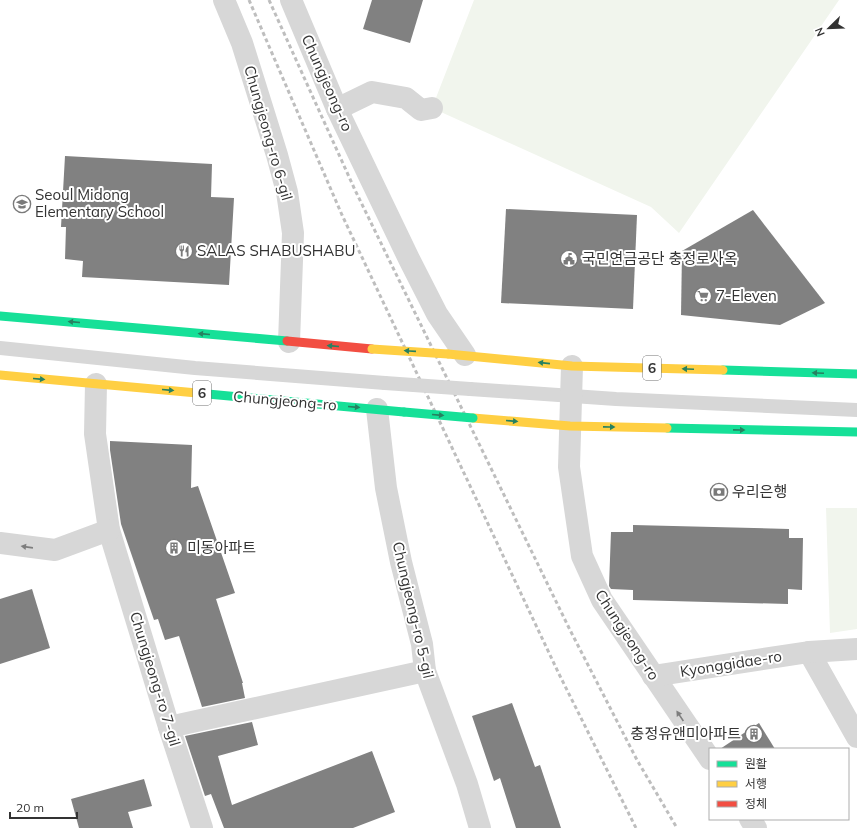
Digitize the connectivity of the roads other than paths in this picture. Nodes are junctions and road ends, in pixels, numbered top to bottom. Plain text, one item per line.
1 (224, 0) edge
2 (291, 0) edge
3 (432, 108) dead end
4 (337, 109) junction
5 (0, 316) edge
6 (289, 342) junction
7 (0, 348) edge
8 (457, 354) junction
9 (572, 366) junction
10 (857, 374) edge
11 (0, 375) edge
12 (96, 384) junction
13 (571, 396) junction
14 (377, 409) junction
15 (857, 410) edge
16 (570, 426) junction
17 (857, 432) edge
18 (109, 530) junction
19 (0, 543) edge
20 (857, 649) edge
21 (809, 652) junction
22 (425, 671) junction
23 (653, 676) junction
24 (169, 727) junction
25 (857, 737) edge
26 (709, 759) edge
27 (202, 828) edge
28 (480, 828) edge

1 - 6 street, Chungjeong-ro 6-gil
2 - 4 street, Chungjeong-ro
3 - 4 street
4 - 8 street, Chungjeong-ro
6 -> 5 main road, 6
8 -> 6 main road, 6, bridge
7 - 13 lane, bridge
9 -> 8 main road, 6
10 -> 9 main road, 6
9 - 13 street, Chungjeong-ro
11 -> 12 main road, Chungjeong-ro / 6
12 -> 14 main road, Chungjeong-ro / 6
12 - 18 street, Chungjeong-ro 7-gil
13 - 15 lane
13 - 16 street, Chungjeong-ro
14 -> 16 main road, Chungjeong-ro / 6, bridge
14 - 22 street, Chungjeong-ro 5-gil
16 -> 17 main road, Chungjeong-ro / 6
16 - 23 street, Chungjeong-ro
18 -> 19 street
18 - 24 street, Chungjeong-ro 7-gil
20 - 21 street, Kyonggidae-ro
21 - 23 street, Kyonggidae-ro
21 - 25 street
22 - 24 street
22 - 28 street, Chungjeong-ro 5-gil
26 -> 23 street, Chungjeong-ro
24 - 27 street, Chungjeong-ro 7-gil

